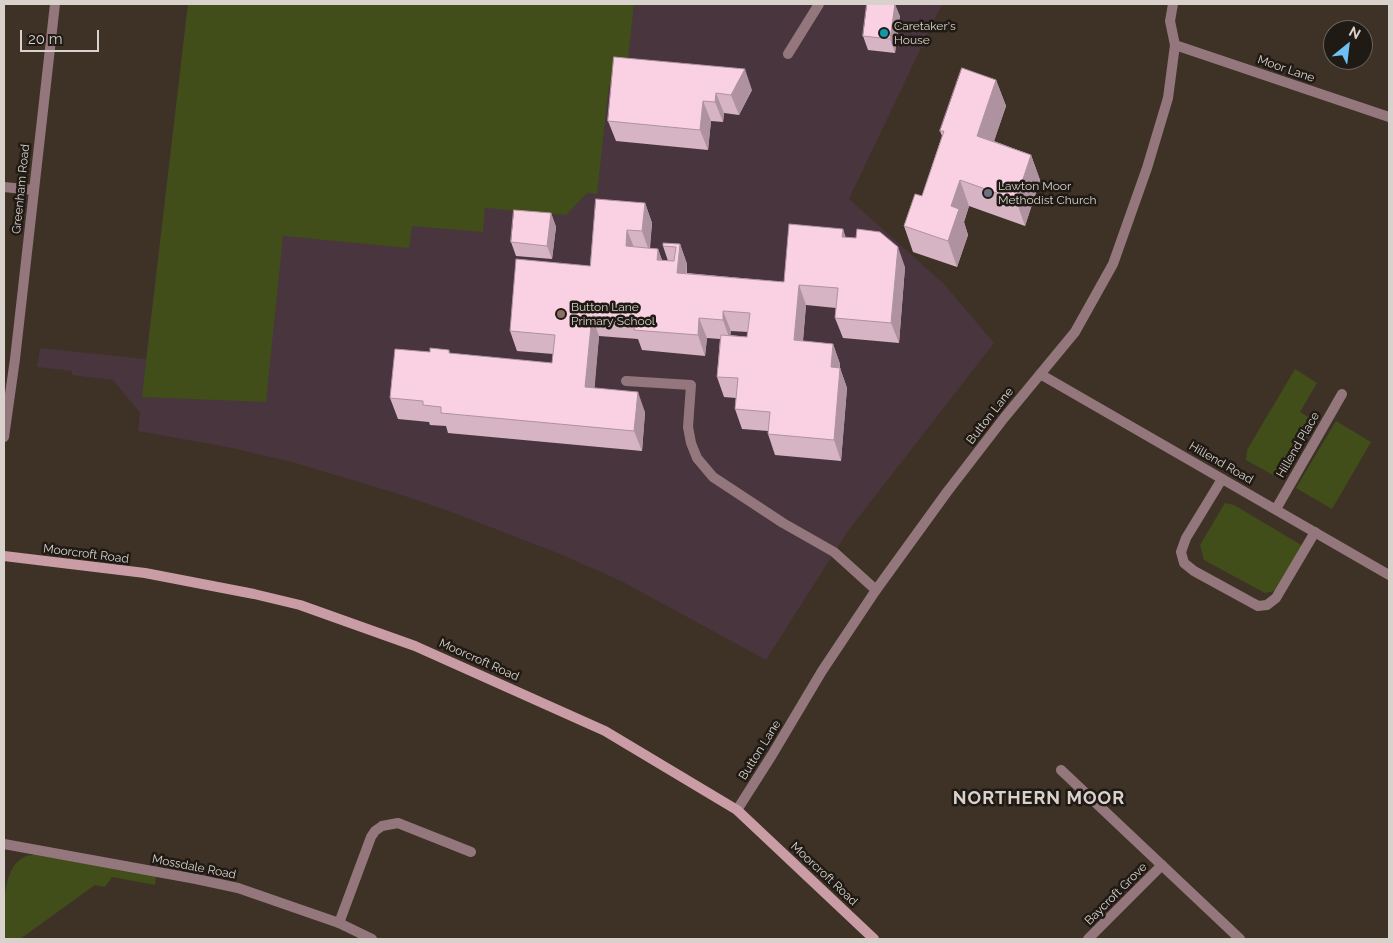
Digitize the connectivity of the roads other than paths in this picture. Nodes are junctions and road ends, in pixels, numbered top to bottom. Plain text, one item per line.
1 (54, 4) edge
2 (819, 4) edge
3 (1173, 4) edge
4 (1175, 45) junction
5 (788, 54) dead end
6 (1389, 117) edge
7 (4, 187) edge
8 (33, 190) junction
9 (1040, 374) junction
10 (626, 381) dead end
11 (1342, 394) dead end
12 (4, 437) edge
13 (1222, 479) junction
14 (1276, 509) junction
15 (1315, 532) junction
16 (4, 556) edge
17 (1389, 575) edge
18 (876, 590) junction
19 (1061, 770) dead end
20 (738, 810) junction
21 (4, 844) edge
22 (471, 852) dead end
23 (1162, 866) junction
24 (339, 923) junction
25 (372, 939) edge
26 (874, 939) edge
27 (1088, 939) edge
28 (1240, 939) edge

1 - 8 street, Greenham Road
2 - 5 street
3 - 4 street, Button Lane
4 - 6 street, Moor Lane
4 - 9 street, Button Lane
7 - 8 street
8 - 12 street, Greenham Road
9 - 13 street, Hillend Road
9 - 18 street, Button Lane
10 - 18 street
11 - 14 street, Hillend Place
13 - 14 street, Hillend Road
13 - 15 street
14 - 15 street, Hillend Road
15 - 17 street, Hillend Road
16 - 20 street, Moorcroft Road
18 - 20 street, Button Lane
19 - 23 street
20 - 26 street, Moorcroft Road
21 - 24 street, Mossdale Road
22 - 24 street
23 - 27 street, Baycroft Grove
23 - 28 street
24 - 25 street, Mossdale Road

